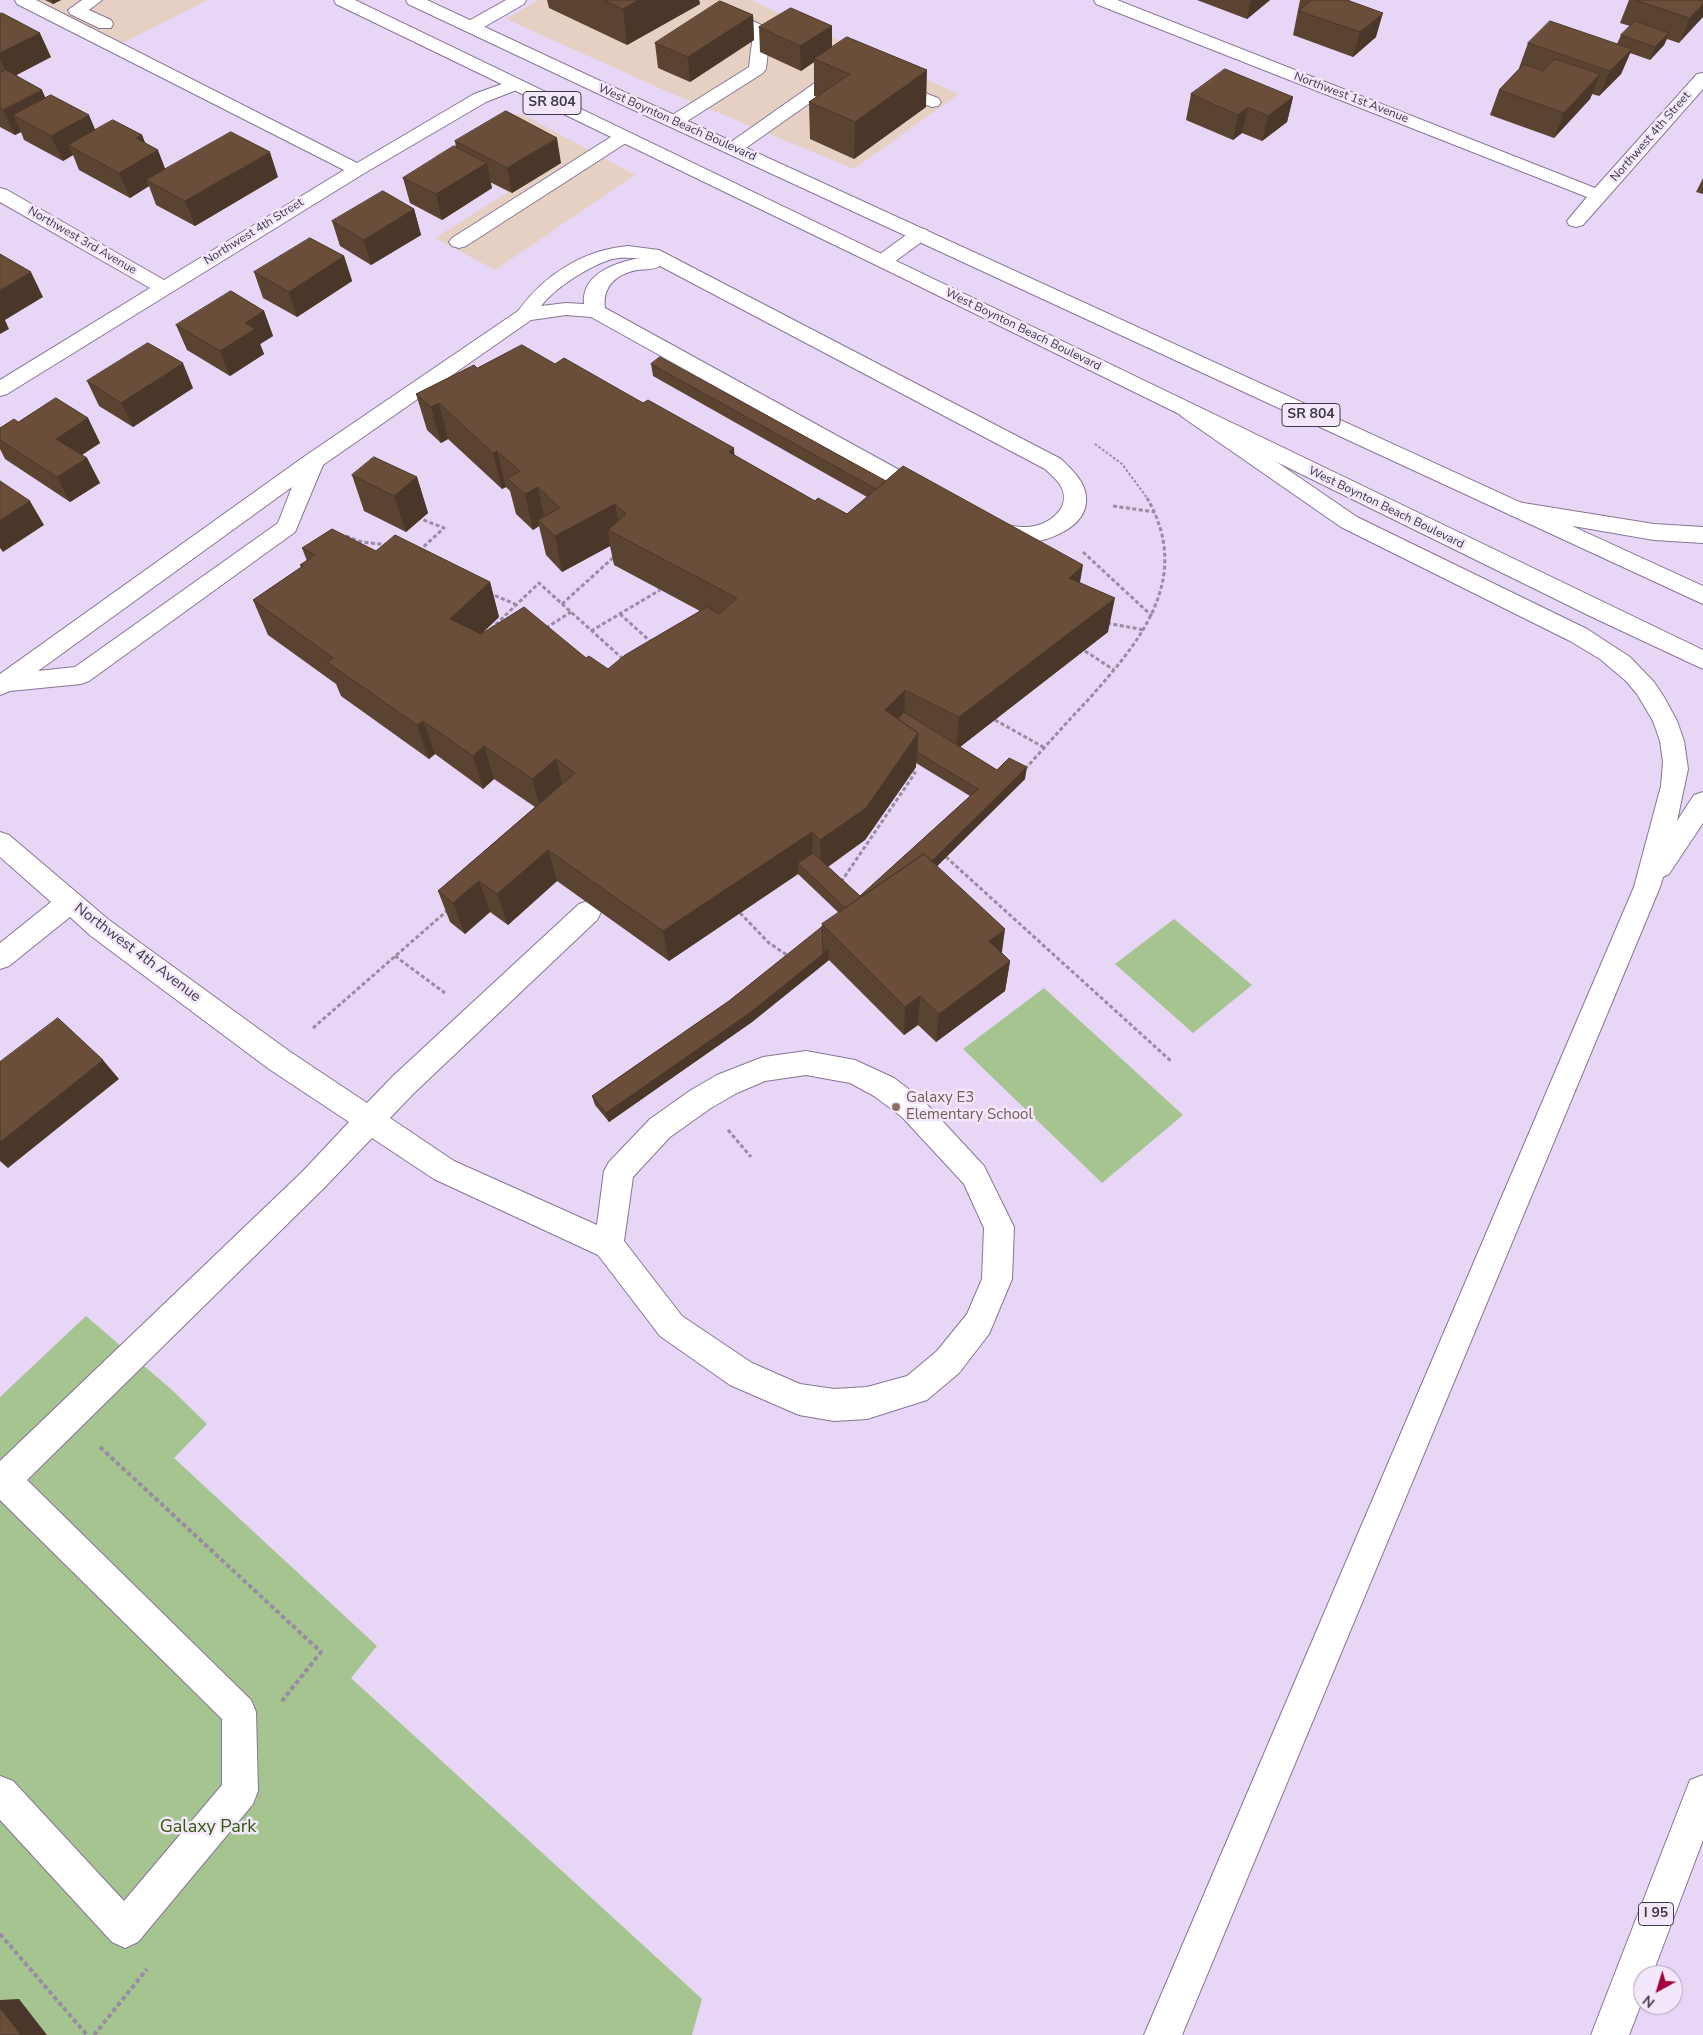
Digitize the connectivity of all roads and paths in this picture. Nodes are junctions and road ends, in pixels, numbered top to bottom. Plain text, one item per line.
1 (22, 0) edge
2 (94, 0) edge
3 (342, 0) edge
4 (414, 0) edge
5 (518, 0) edge
6 (1102, 0) edge
7 (722, 12) edge
8 (470, 27) junction
9 (130, 37) dead end
10 (1703, 78) edge
11 (514, 85) junction
12 (932, 102) dead end
13 (675, 121) junction
14 (623, 137) junction
15 (734, 148) junction
16 (357, 170) junction
17 (814, 185) junction
18 (0, 194) edge
19 (1600, 196) junction
20 (1576, 221) dead end
21 (920, 234) junction
22 (459, 242) dead end
23 (883, 261) junction
24 (669, 263) junction
25 (164, 288) junction
26 (595, 311) junction
27 (525, 315) junction
28 (0, 389) edge
29 (1188, 411) junction
30 (1095, 444) dead end
31 (313, 461) junction
32 (939, 502) edge
33 (1110, 506) dead end
34 (1517, 510) junction
35 (1155, 512) junction
36 (420, 519) dead end
37 (979, 523) edge
38 (1703, 535) edge
39 (346, 536) edge
40 (390, 546) edge
41 (1077, 546) dead end
42 (620, 552) edge
43 (413, 557) edge
44 (481, 589) edge
45 (660, 590) edge
46 (1703, 596) edge
47 (515, 604) junction
48 (562, 604) junction
49 (571, 612) junction
50 (620, 614) junction
51 (1152, 616) junction
52 (1101, 621) edge
53 (1144, 630) junction
54 (489, 631) edge
55 (592, 631) junction
56 (539, 633) edge
57 (655, 646) edge
58 (1085, 651) edge
59 (1703, 660) edge
60 (626, 661) edge
61 (1114, 670) junction
62 (2, 685) edge
63 (994, 720) edge
64 (1045, 748) junction
65 (912, 772) edge
66 (1020, 775) edge
67 (1703, 802) edge
68 (0, 842) edge
69 (946, 857) edge
70 (838, 886) edge
71 (1647, 887) junction
72 (70, 902) junction
73 (455, 904) edge
74 (588, 912) edge
75 (740, 913) edge
76 (395, 956) junction
77 (0, 958) edge
78 (795, 960) edge
79 (413, 969) dead end
80 (312, 1028) dead end
81 (1172, 1062) dead end
82 (371, 1120) junction
83 (728, 1130) dead end
84 (751, 1157) dead end
85 (609, 1244) junction
86 (2, 1482) edge
87 (1703, 1793) edge
88 (0, 1794) edge
89 (0, 1934) edge
90 (87, 2035) edge
91 (1163, 2035) edge
92 (1610, 2035) edge

1 - 16 main road
2 - 9 main road
3 - 11 main road, West Boynton Beach Boulevard / SR 804
4 - 8 main road, West Boynton Beach Boulevard / SR 804
5 - 8 main road
6 - 19 main road, Northwest 1st Avenue
7 - 13 main road
8 - 13 main road, West Boynton Beach Boulevard / SR 804
10 - 19 main road, Northwest 4th Street
11 - 14 main road, West Boynton Beach Boulevard / SR 804
11 - 16 main road, Northwest 4th Street
11 - 17 main road
12 - 15 main road
13 - 15 main road, West Boynton Beach Boulevard / SR 804
14 - 22 main road
14 - 23 main road, West Boynton Beach Boulevard / SR 804
15 - 17 main road, West Boynton Beach Boulevard / SR 804
16 - 25 main road, Northwest 4th Street
17 - 21 main road, West Boynton Beach Boulevard / SR 804
18 - 25 main road, Northwest 3rd Avenue
19 - 20 main road, Northwest 4th Street
21 - 23 main road
21 - 34 main road, West Boynton Beach Boulevard / SR 804
23 - 29 main road, West Boynton Beach Boulevard / SR 804
24 - 26 main road
24 - 27 main road
24 - 37 main road
25 - 28 main road, Northwest 4th Street
26 - 27 main road
26 - 32 main road
27 - 31 main road
29 - 59 main road, West Boynton Beach Boulevard / SR 804
29 - 71 main road
30 - 35 path
31 - 62 main road
31 - 62 main road
33 - 35 path
34 - 38 main road
34 - 46 main road, West Boynton Beach Boulevard / SR 804
35 - 51 path
36 - 43 path
39 - 40 path
41 - 51 path
42 - 48 path
44 - 47 path
45 - 50 path
47 - 48 path
47 - 54 path
48 - 49 path
49 - 55 path
49 - 56 path
50 - 55 path
50 - 57 path
51 - 53 path
52 - 53 path
53 - 61 path
55 - 60 path
58 - 61 path
61 - 64 path
63 - 64 path
64 - 66 path
65 - 70 path
67 - 71 main road
68 - 72 main road, Northwest 4th Avenue
69 - 81 path
71 - 91 main road
72 - 77 main road
72 - 82 main road, Northwest 4th Avenue
73 - 76 path
74 - 82 main road
75 - 78 path
76 - 79 path
76 - 80 path
82 - 85 main road, Northwest 4th Avenue
82 - 86 main road
83 - 84 path
85 - 85 main road
86 - 88 main road
87 - 92 main road, I 95
89 - 90 path

